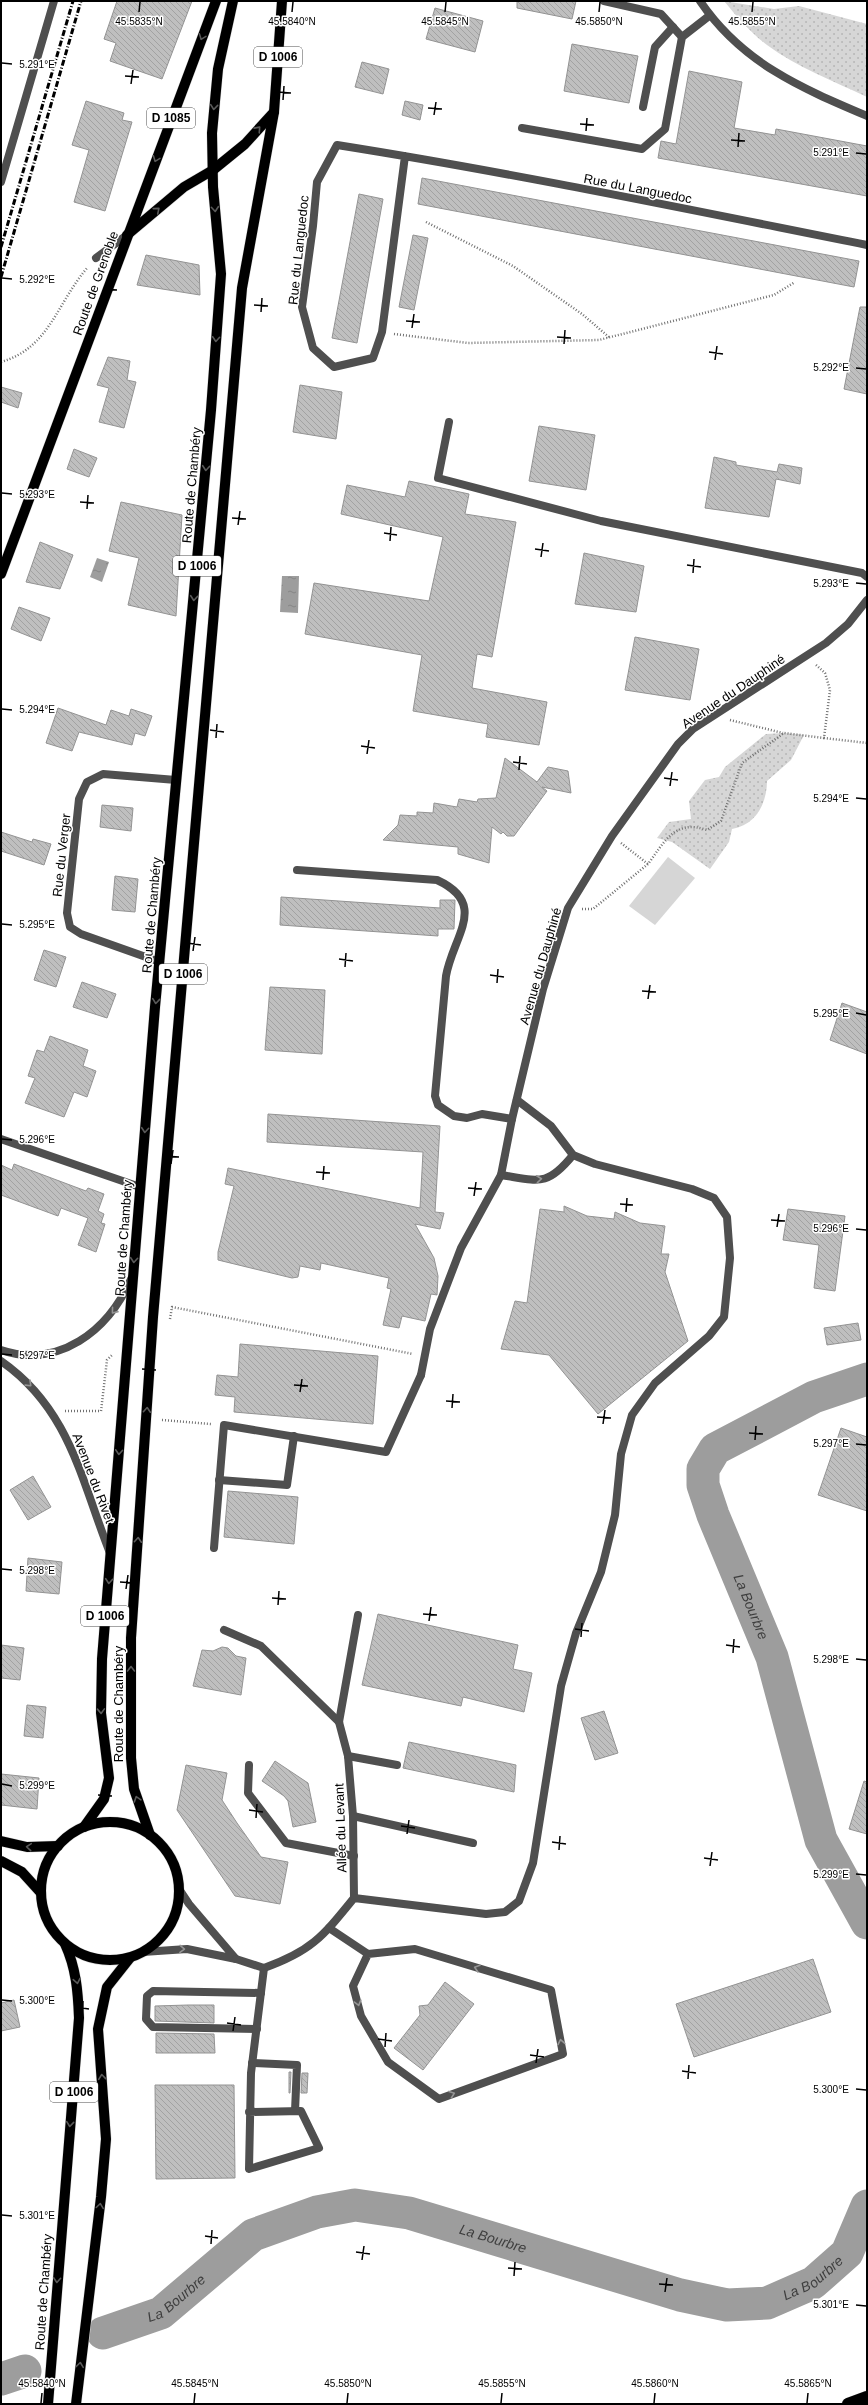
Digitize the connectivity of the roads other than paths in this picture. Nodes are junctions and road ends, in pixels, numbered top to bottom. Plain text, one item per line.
1 (54, 1) edge
2 (216, 1) edge
3 (233, 1) edge
4 (282, 1) edge
5 (604, 1) edge
6 (700, 1) edge
7 (709, 16) junction
8 (673, 27) junction
9 (682, 37) junction
10 (643, 107) dead end
11 (274, 112) junction
12 (867, 116) edge
13 (522, 128) dead end
14 (405, 156) junction
15 (213, 170) junction
16 (1, 182) edge
17 (127, 235) junction
18 (867, 245) edge
19 (96, 258) road end
20 (448, 422) dead end
21 (1, 574) edge
22 (867, 577) edge
23 (867, 600) edge
24 (176, 780) junction
25 (297, 870) dead end
26 (160, 962) junction
27 (517, 1100) junction
28 (512, 1119) junction
29 (1, 1139) edge
30 (573, 1155) junction
31 (501, 1174) junction
32 (140, 1187) junction
33 (132, 1277) junction
34 (1, 1350) edge
35 (1, 1361) edge
36 (294, 1436) junction
37 (219, 1480) junction
38 (214, 1548) dead end
39 (111, 1556) junction
40 (358, 1615) dead end
41 (224, 1630) dead end
42 (339, 1722) junction
43 (348, 1756) junction
44 (249, 1765) dead end
45 (397, 1766) dead end
46 (353, 1816) junction
47 (84, 1827) junction
48 (150, 1835) junction
49 (1, 1841) edge
50 (473, 1843) dead end
51 (58, 1846) junction
52 (354, 1856) junction
53 (1, 1861) edge
54 (179, 1889) junction
55 (41, 1893) junction
56 (354, 1898) junction
57 (330, 1928) junction
58 (65, 1944) junction
59 (143, 1952) junction
60 (368, 1954) junction
61 (130, 1958) junction
62 (236, 1959) junction
63 (264, 1968) junction
64 (261, 1993) junction
65 (257, 2029) junction
66 (252, 2063) junction
67 (296, 2111) junction
68 (249, 2112) junction
69 (867, 2397) edge
70 (48, 2404) edge
71 (76, 2404) edge
72 (848, 2404) edge

1 - 16 street
2 -> 17 main road, Route de Grenoble / D 1085
3 -> 15 main road, Route de Chambéry / D 1006
4 - 11 main road, D 1006
5 - 8 street
6 - 7 street
7 - 9 street
7 - 12 street
8 - 9 street
8 - 10 street
9 - 13 street
15 -> 11 main road, D 1085
48 -> 11 main road, Route de Chambéry / D 1006
14 - 14 street, Rue du Languedoc
14 - 18 street, Rue du Languedoc
17 -> 15 main road, D 1085
15 -> 24 main road, Route de Chambéry / D 1006
17 - 19 street
17 - 21 main road, Route de Grenoble / D 1085
20 - 22 street
23 - 27 street, Avenue du Dauphiné
24 - 26 main road, Route de Chambéry / D 1006
24 - 26 street, Rue du Verger
25 - 28 street
26 -> 32 main road, Route de Chambéry / D 1006
27 - 28 street, Avenue du Dauphiné
27 - 30 street
28 - 31 street, Avenue du Dauphiné
29 - 32 street
31 -> 30 street
30 - 56 street
31 - 36 street, Avenue du Dauphiné
32 -> 33 main road, Route de Chambéry / D 1006
33 -> 34 street
33 -> 39 main road, Route de Chambéry / D 1006
35 -> 39 street, Avenue du Rivet
36 - 37 street
36 - 37 street
37 - 38 street
39 -> 47 main road, Route de Chambéry / D 1006
40 - 42 street, Allée du Levant
41 - 42 street
42 - 43 street, Allée du Levant
43 - 45 street
43 - 46 street, Allée du Levant
44 - 52 street
46 - 50 street
46 - 52 street, Allée du Levant
47 - 48 main road
47 - 51 main road
48 - 54 main road
51 -> 49 main road
51 - 55 main road
52 - 56 street, Allée du Levant
53 - 55 main road
54 - 59 main road
54 - 62 street
55 - 58 main road
56 - 57 street
57 - 60 street
57 - 63 street
58 - 61 main road
58 -> 70 main road, Route de Chambéry / D 1006
59 - 61 main road
59 -> 62 street
60 -> 60 street
71 -> 61 main road, D 1006
62 - 63 street
63 - 64 street
64 - 65 street
64 - 65 street
65 - 66 street
66 - 67 street
66 - 68 street
67 - 68 street
67 - 68 street
69 - 72 highway

